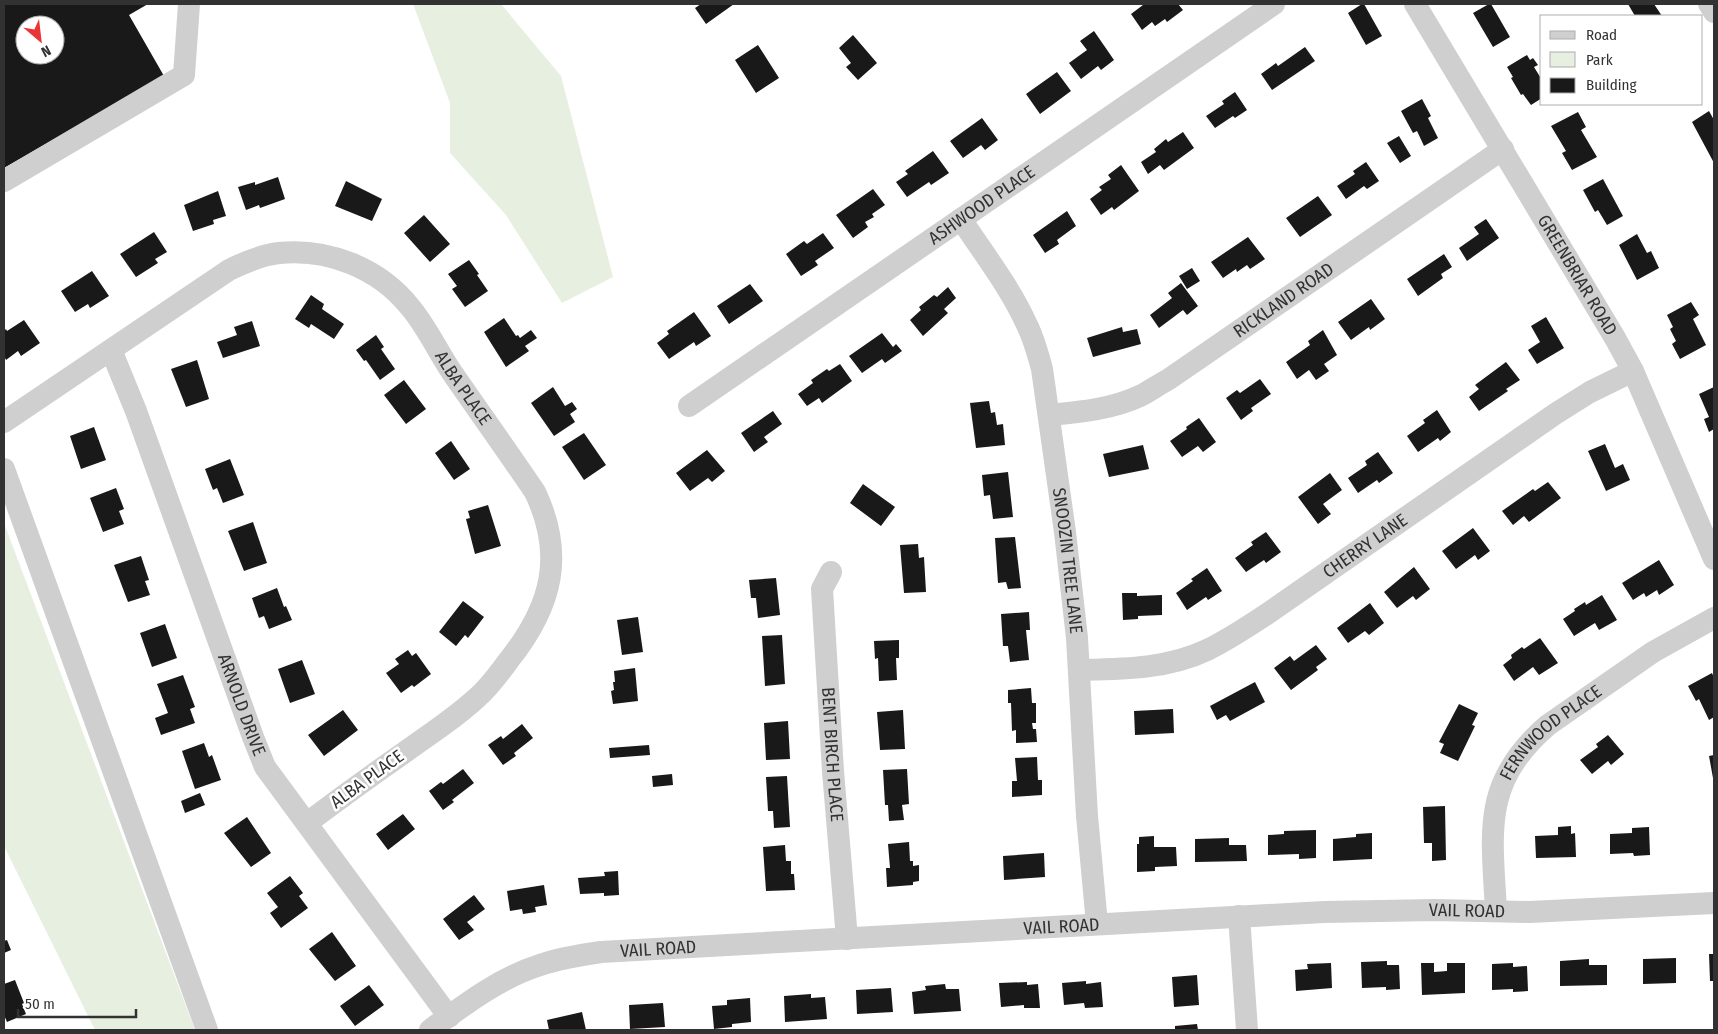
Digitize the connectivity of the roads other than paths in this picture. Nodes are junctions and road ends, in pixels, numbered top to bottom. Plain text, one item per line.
1 (189, 4) edge
2 (1274, 4) edge
3 (1415, 4) edge
4 (1709, 4) edge
5 (1714, 12) edge
6 (1503, 149) junction
7 (4, 181) edge
8 (961, 219) junction
9 (111, 350) junction
10 (1633, 371) junction
11 (689, 406) dead end
12 (1049, 415) junction
13 (4, 422) edge
14 (4, 469) edge
15 (1714, 559) edge
16 (831, 572) dead end
17 (1714, 618) edge
18 (1079, 670) junction
19 (307, 823) junction
20 (1714, 903) edge
21 (1496, 911) junction
22 (1239, 916) junction
23 (1097, 924) junction
24 (847, 938) junction
25 (448, 1016) junction
26 (208, 1030) edge
27 (430, 1030) edge
28 (1247, 1030) edge

1 - 7 street
2 - 8 street, ASHWOOD PLACE
3 - 6 street, GREENBRIAR ROAD
4 - 5 street
6 - 10 street, GREENBRIAR ROAD
6 - 12 street, RICKLAND ROAD
8 - 11 street, ASHWOOD PLACE
8 - 12 street, SNOOZIN TREE LANE
9 - 13 street, ALBA PLACE
9 - 19 street, ARNOLD DRIVE
9 - 19 street, ALBA PLACE
10 - 15 street, GREENBRIAR ROAD
10 - 18 street, CHERRY LANE
12 - 18 street, SNOOZIN TREE LANE
14 - 26 street
16 - 24 street, BENT BIRCH PLACE
17 - 21 street, FERNWOOD PLACE
18 - 23 street, SNOOZIN TREE LANE
19 - 25 street, ARNOLD DRIVE
20 - 21 street, VAIL ROAD
21 - 22 street, VAIL ROAD
22 - 23 street, VAIL ROAD
22 - 28 street
23 - 24 street, VAIL ROAD
24 - 25 street, VAIL ROAD
25 - 27 street, VAIL ROAD

